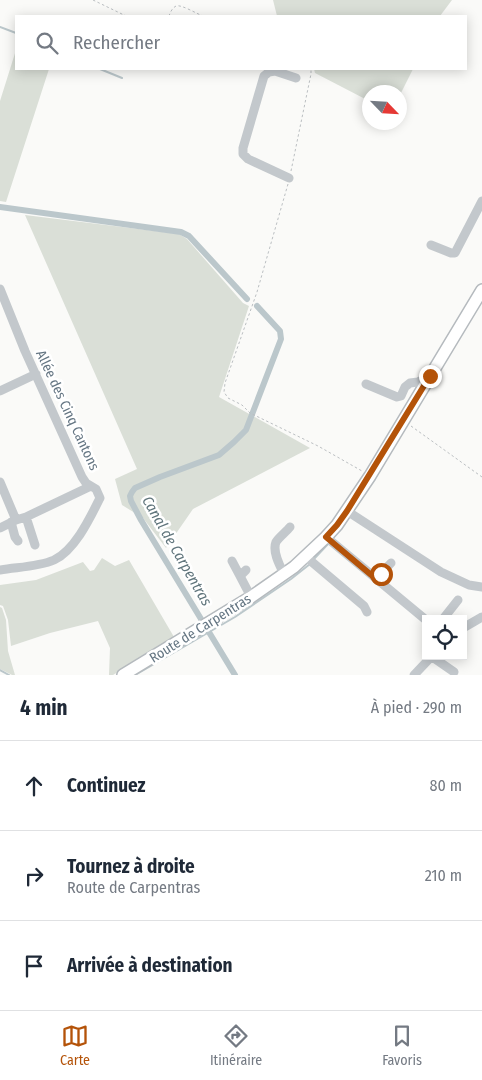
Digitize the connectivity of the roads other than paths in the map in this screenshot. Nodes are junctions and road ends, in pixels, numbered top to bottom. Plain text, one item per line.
1 (296, 78) dead end
2 (289, 178) road end
3 (482, 201) edge
4 (431, 245) dead end
5 (0, 289) edge
6 (482, 291) edge
7 (36, 374) junction
8 (430, 376) junction
9 (366, 384) dead end
10 (0, 391) edge
11 (0, 482) edge
12 (92, 486) junction
13 (347, 511) junction
14 (26, 517) junction
15 (14, 521) junction
16 (290, 527) dead end
17 (0, 528) edge
18 (326, 537) junction
19 (18, 541) dead end
20 (35, 545) dead end
21 (306, 557) junction
22 (232, 561) dead end
23 (392, 563) dead end
24 (0, 570) edge
25 (284, 574) junction
26 (376, 579) junction
27 (482, 587) edge
28 (251, 597) junction
29 (458, 600) dead end
30 (367, 612) dead end
31 (446, 615) edge
32 (422, 617) edge
33 (482, 617) edge
34 (467, 626) edge
35 (428, 660) edge
36 (435, 660) edge
37 (453, 673) edge
38 (123, 675) edge
39 (414, 675) edge

1 - 2 street
3 - 4 street
5 - 7 street, Allée des Cinq Cantons
6 - 8 main road, Route de Carpentras
7 - 10 street
7 - 12 street, Allée des Cinq Cantons
8 - 9 street
8 - 13 main road, Route de Carpentras
11 - 15 street
12 - 14 street
12 - 24 street, Allée des Cinq Cantons
13 - 18 main road, Route de Carpentras
13 - 27 street
14 - 15 street
14 - 20 street
15 - 17 street
15 - 19 street
16 - 25 street
18 - 21 main road, Route de Carpentras
18 - 26 street
21 - 25 main road, Route de Carpentras
21 - 30 street
22 - 28 street
23 - 26 street
25 - 28 main road, Route de Carpentras
26 - 32 street
28 - 38 main road, Route de Carpentras
29 - 31 street
33 - 34 street
35 - 39 street
36 - 37 street

